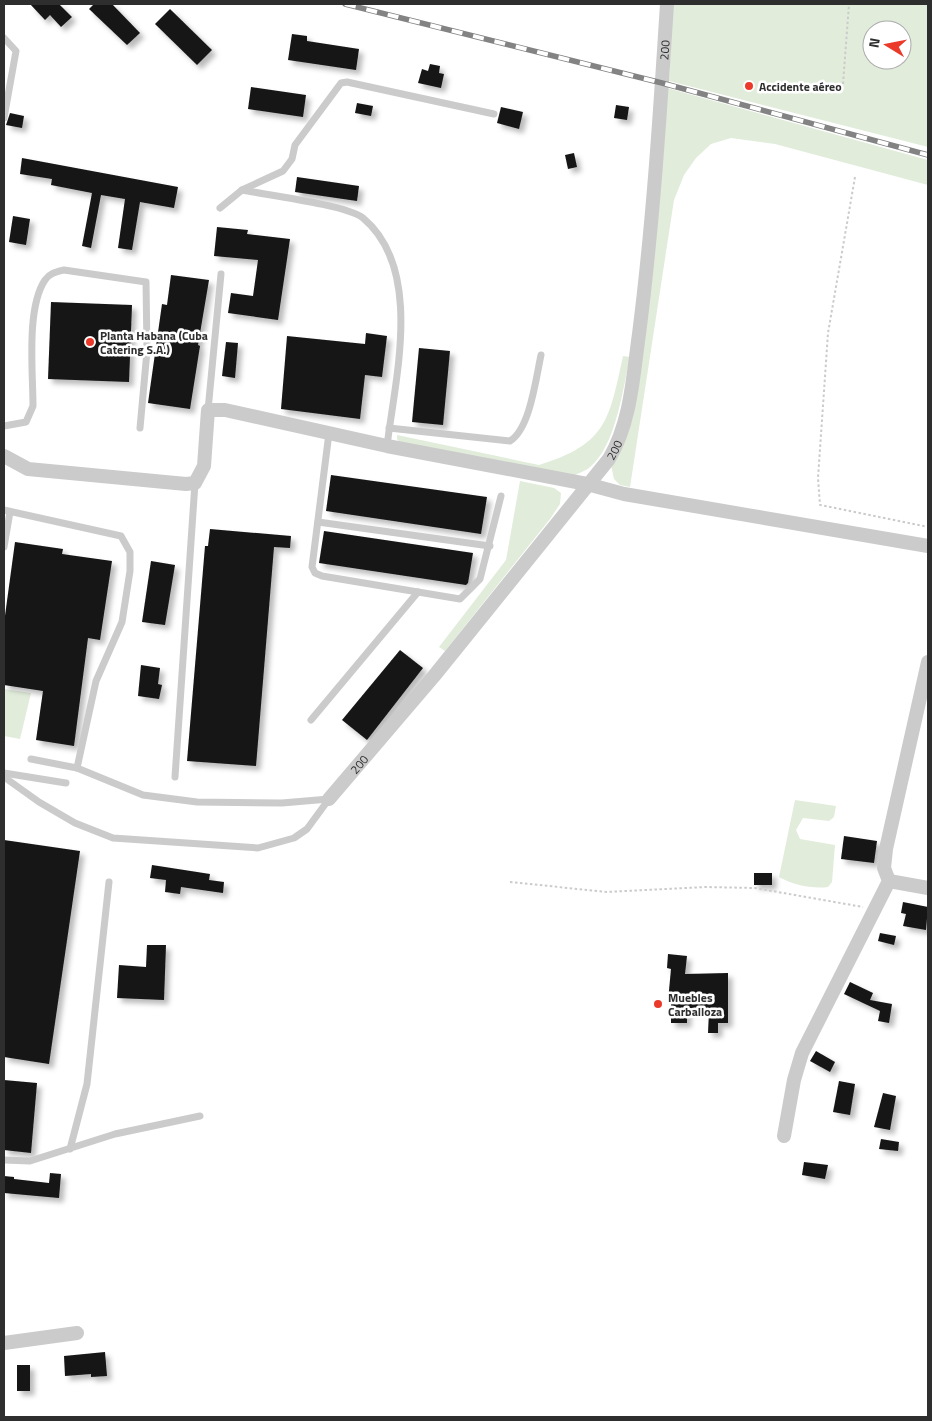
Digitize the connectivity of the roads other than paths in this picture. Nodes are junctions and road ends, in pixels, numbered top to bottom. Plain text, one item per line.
1 (667, 4) edge
2 (4, 38) edge
3 (494, 114) dead end
4 (4, 118) edge
5 (242, 190) junction
6 (220, 208) dead end
7 (221, 274) dead end
8 (541, 355) dead end
9 (208, 410) junction
10 (4, 426) edge
11 (140, 428) dead end
12 (389, 428) junction
13 (328, 433) junction
14 (387, 446) junction
15 (4, 456) edge
16 (195, 483) junction
17 (587, 484) junction
18 (502, 496) dead end
19 (7, 511) edge
20 (318, 522) junction
21 (490, 546) junction
22 (928, 546) edge
23 (4, 547) edge
24 (418, 592) junction
25 (928, 662) edge
26 (311, 720) dead end
27 (31, 760) dead end
28 (77, 768) junction
29 (4, 775) edge
30 (175, 777) dead end
31 (66, 783) dead end
32 (329, 799) junction
33 (889, 881) junction
34 (109, 882) dead end
35 (928, 888) edge
36 (200, 1116) dead end
37 (784, 1136) dead end
38 (70, 1149) junction
39 (4, 1160) edge
40 (77, 1333) dead end
41 (4, 1343) edge

1 - 17 street, 200
2 - 4 lane
3 - 5 lane
5 - 6 lane
5 - 12 lane
7 - 9 lane
8 - 12 lane
9 - 13 street
9 - 16 street
10 - 11 lane
12 - 14 lane
13 - 14 street
13 - 20 lane
14 - 17 street
15 - 16 street
16 - 30 lane
17 - 22 street
17 - 32 street, 200
18 - 21 lane
19 - 23 lane
19 - 28 lane
20 - 21 lane
20 - 24 lane
21 - 24 lane
24 - 26 lane
25 - 33 street
27 - 28 lane
28 - 32 lane
29 - 31 lane
29 - 32 lane
33 - 35 street
33 - 37 street
34 - 38 lane
36 - 38 lane
38 - 39 lane
40 - 41 street

